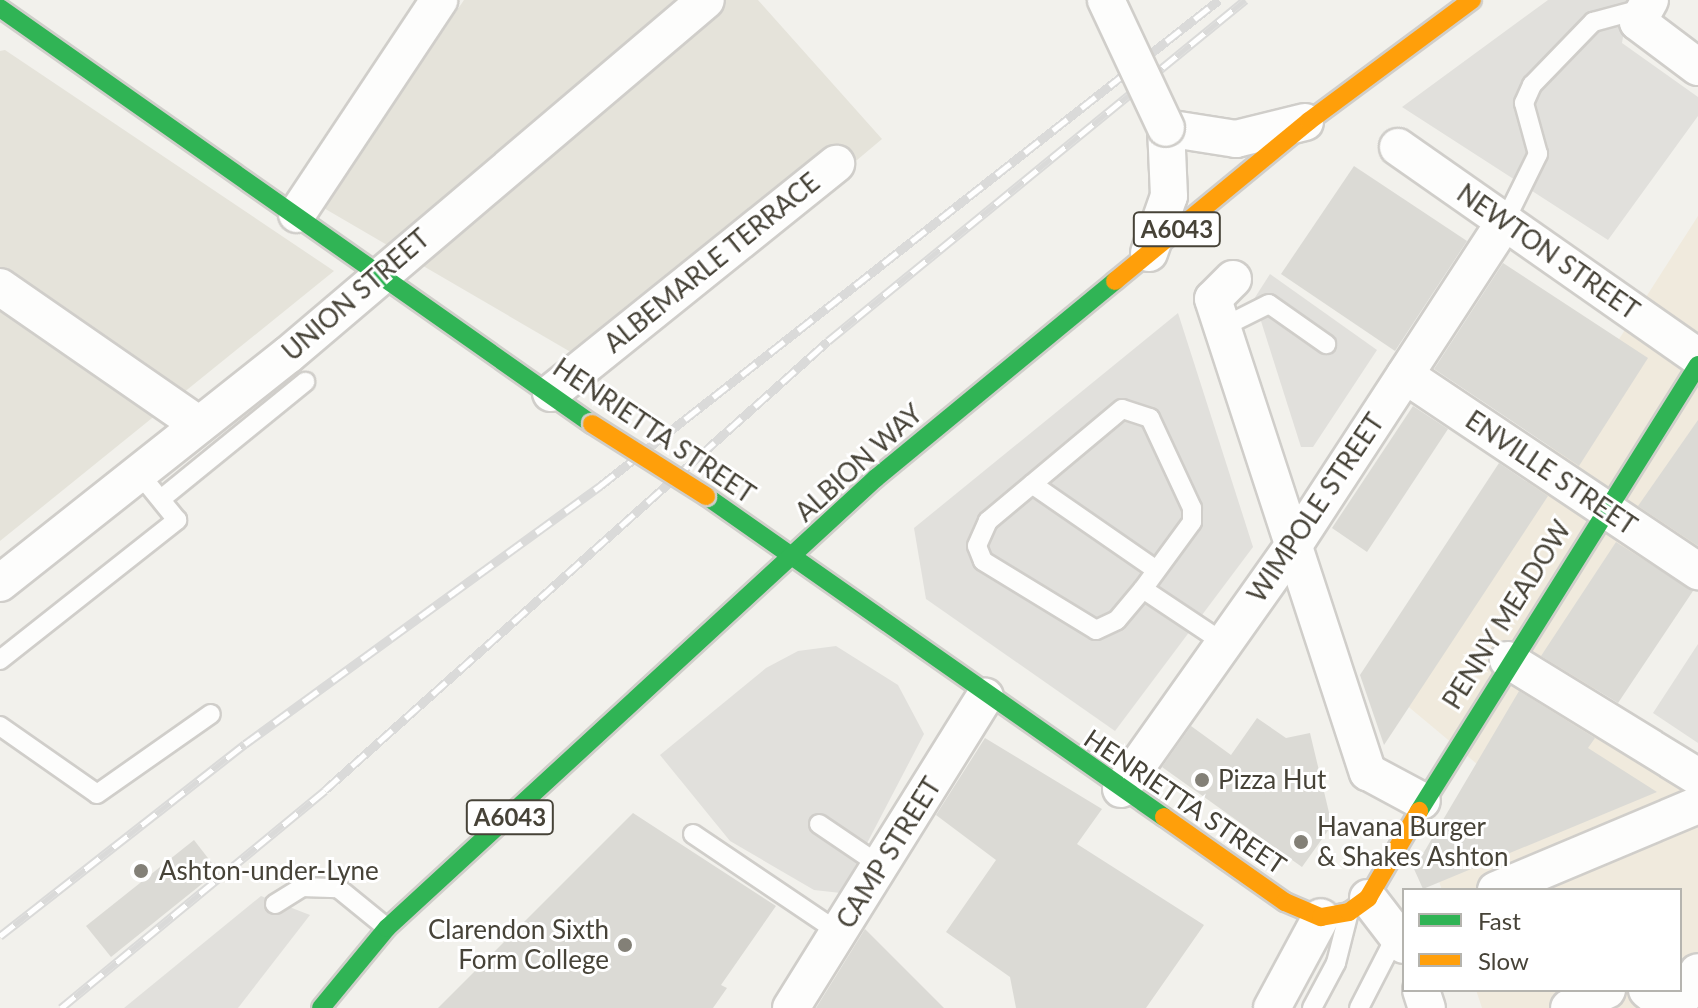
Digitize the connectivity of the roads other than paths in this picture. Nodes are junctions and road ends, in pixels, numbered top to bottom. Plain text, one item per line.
1 (439, 0) edge
2 (706, 0) edge
3 (1106, 0) edge
4 (1472, 0) edge
5 (1644, 10) edge
6 (5, 16) edge
7 (1698, 67) edge
8 (1309, 121) junction
9 (1166, 128) junction
10 (1398, 147) dead end
11 (836, 164) dead end
12 (297, 214) junction
13 (1505, 221) junction
14 (1149, 253) junction
15 (375, 275) junction
16 (1233, 279) dead end
17 (3, 293) edge
18 (1223, 327) junction
19 (1326, 344) dead end
20 (1698, 357) edge
21 (1698, 365) edge
22 (1405, 375) junction
23 (305, 382) dead end
24 (551, 393) junction
25 (199, 425) junction
26 (1032, 484) junction
27 (150, 486) junction
28 (1606, 510) junction
29 (1296, 542) junction
30 (793, 558) junction
31 (1156, 570) junction
32 (1698, 571) edge
33 (0, 583) edge
34 (1143, 589) junction
35 (1224, 643) junction
36 (0, 660) edge
37 (1508, 660) junction
38 (985, 696) junction
39 (211, 714) dead end
40 (3, 733) edge
41 (1698, 777) edge
42 (1121, 789) junction
43 (1422, 801) junction
44 (1698, 805) edge
45 (819, 824) dead end
46 (693, 834) dead end
47 (884, 868) junction
48 (1501, 888) edge
49 (275, 904) dead end
50 (1346, 909) junction
51 (387, 928) junction
52 (840, 933) junction
53 (1402, 935) edge
54 (1603, 992) edge
55 (321, 1008) edge
56 (791, 1008) edge
57 (1272, 1008) edge
58 (1312, 1008) edge
59 (1359, 1008) edge
60 (1569, 1008) edge

1 - 12 street
2 - 15 street, UNION STREET
3 - 9 street, bridge
4 - 8 main road, ALBION WAY / A6043
5 - 7 street
5 - 13 lane
6 - 12 main road, HENRIETTA STREET
8 - 9 street
8 - 14 main road, ALBION WAY / A6043
9 - 14 street
10 - 13 street, NEWTON STREET
11 - 24 street, ALBEMARLE TERRACE
12 - 15 main road, HENRIETTA STREET
13 - 20 street, NEWTON STREET
13 - 22 street, WIMPOLE STREET
14 - 30 main road, ALBION WAY / A6043
15 - 24 main road, HENRIETTA STREET
15 - 25 street, UNION STREET
16 - 18 street
17 - 25 street
18 - 19 lane
18 - 29 street
21 - 28 main road, PENNY MEADOW
22 - 28 street, ENVILLE STREET
22 - 29 street, WIMPOLE STREET
23 - 27 lane
24 - 30 main road, HENRIETTA STREET, bridge
25 - 27 street, UNION STREET
26 - 31 lane
26 - 31 lane
26 - 34 lane
27 - 33 street, UNION STREET
27 - 36 lane
28 - 32 street, ENVILLE STREET
28 - 37 main road, PENNY MEADOW
29 - 35 street, WIMPOLE STREET
29 - 43 street
30 - 38 main road, HENRIETTA STREET
30 - 51 main road, ALBION WAY / A6043
31 - 34 lane
34 - 35 lane
35 - 42 street, WIMPOLE STREET
37 - 41 street
37 - 43 main road, PENNY MEADOW
38 - 42 main road, HENRIETTA STREET
38 - 47 street, CAMP STREET
39 - 40 lane
42 - 50 main road, HENRIETTA STREET
43 - 50 main road, PENNY MEADOW
44 - 48 street
45 - 47 lane
46 - 52 lane
47 - 52 street, CAMP STREET
49 - 51 lane
50 - 53 street
50 - 57 street
50 - 58 lane
51 - 55 main road, ALBION WAY / A6043
52 - 56 street, CAMP STREET
53 - 59 lane
54 - 60 street

